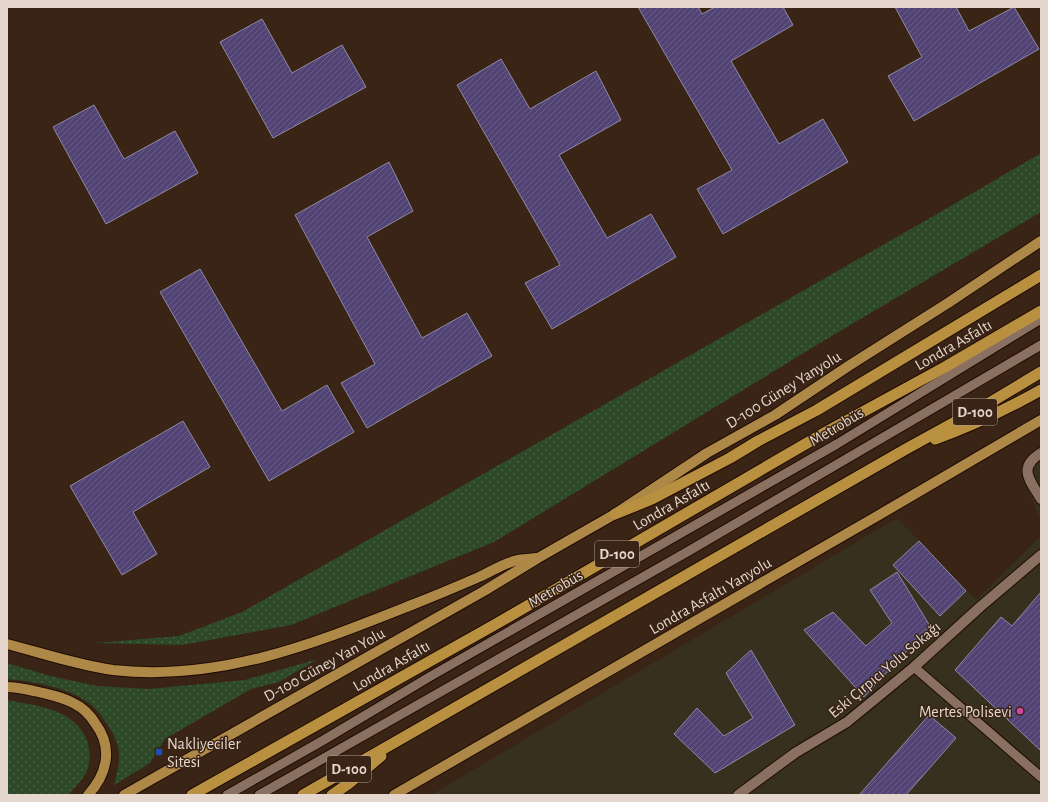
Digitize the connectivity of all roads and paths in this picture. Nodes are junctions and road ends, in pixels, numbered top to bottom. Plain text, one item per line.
1 (1041, 241) edge
2 (1041, 275) edge
3 (1041, 311) edge
4 (1041, 319) edge
5 (1041, 345) edge
6 (1041, 372) edge
7 (1041, 390) edge
8 (1041, 420) edge
9 (906, 449) junction
10 (1041, 453) edge
11 (1041, 499) edge
12 (615, 514) junction
13 (1041, 555) edge
14 (538, 558) junction
15 (7, 644) edge
16 (914, 667) junction
17 (7, 687) edge
18 (394, 743) junction
19 (1041, 778) edge
20 (88, 795) edge
21 (124, 795) edge
22 (192, 795) edge
23 (227, 795) edge
24 (259, 795) edge
25 (303, 795) edge
26 (332, 795) edge
27 (394, 795) edge
28 (738, 795) edge

1 - 12 main road, D-100 Güney Yanyolu
2 - 12 highway
3 - 22 highway, Londra Asfaltı / D-100
4 - 23 lane, Metrobüs
5 - 24 lane
6 - 9 highway, D-100
7 - 9 highway
8 - 27 main road, Londra Asfaltı Yanyolu
9 - 18 highway, D-100
10 - 11 street
12 - 14 main road, D-100 Güney Yanyolu
13 - 16 street, Eski Çırpıcı Yolu Sokağı
14 - 15 main road
14 - 21 main road, D-100 Güney Yan Yolu
16 - 19 lane
16 - 28 street, Eski Çırpıcı Yolu Sokağı
17 - 20 main road
18 - 25 highway, D-100
18 - 26 highway

